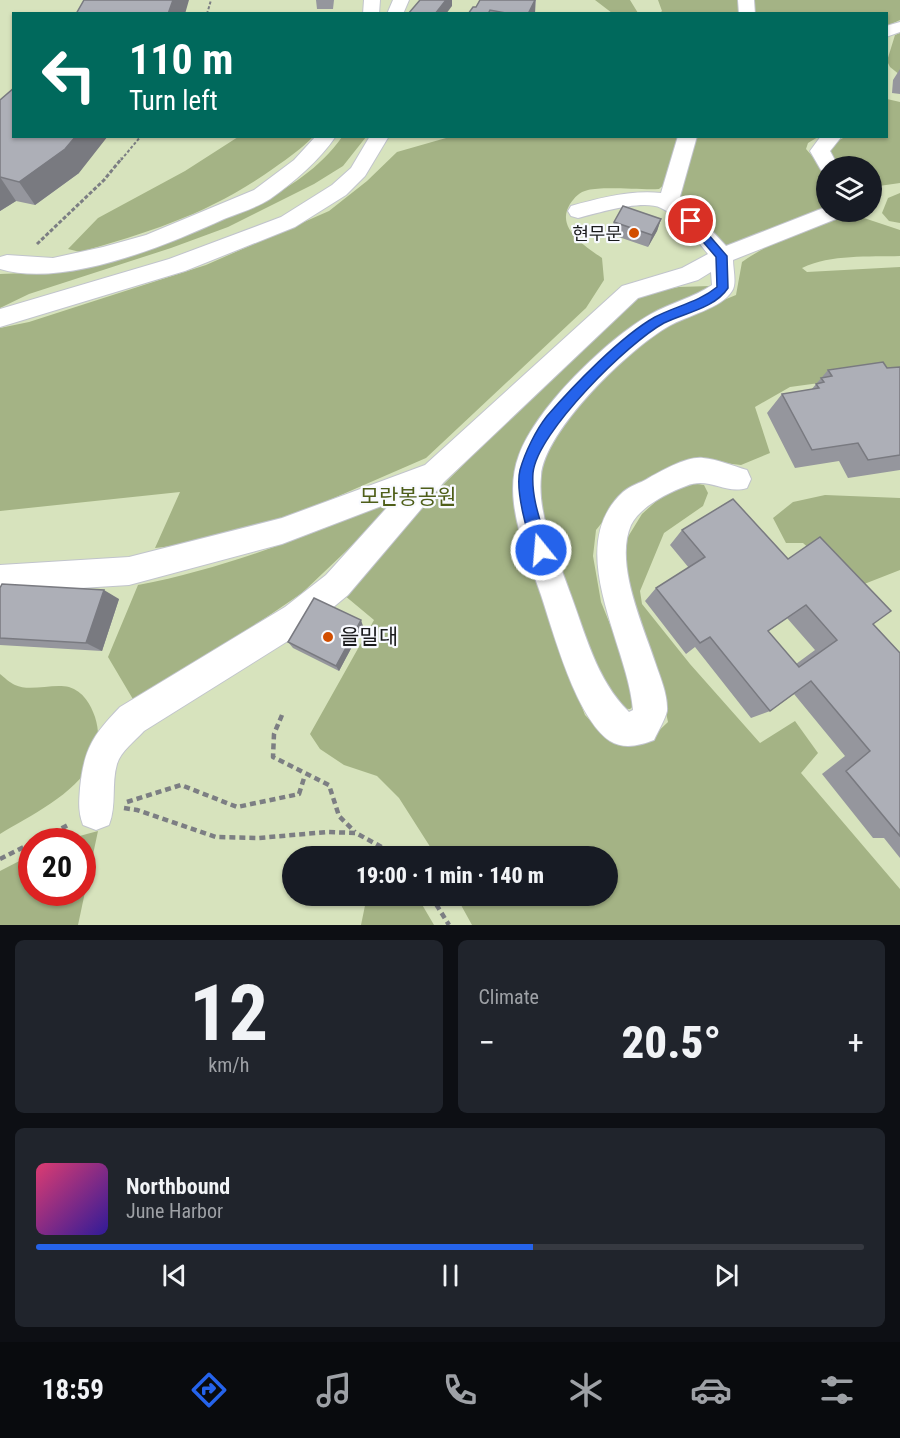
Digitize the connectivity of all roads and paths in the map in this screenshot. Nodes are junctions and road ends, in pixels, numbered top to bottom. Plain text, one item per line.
1 (139, 138) edge
2 (325, 138) edge
3 (379, 138) edge
4 (687, 138) edge
5 (831, 138) edge
6 (823, 156) edge
7 (668, 202) junction
8 (578, 211) dead end
9 (816, 219) edge
10 (40, 242) dead end
11 (722, 256) junction
12 (7, 263) dead end
13 (0, 318) edge
14 (435, 473) junction
15 (737, 479) dead end
16 (0, 579) edge
17 (282, 715) dead end
18 (305, 775) junction
19 (104, 809) junction
20 (63, 828) edge
21 (356, 833) junction
22 (380, 846) edge
23 (18, 850) edge
24 (0, 859) edge
25 (437, 906) edge
26 (449, 925) edge

1 - 10 path
2 - 12 lane
3 - 13 lane
4 - 7 lane
5 - 6 lane
7 - 8 lane
7 - 11 lane
9 - 11 lane
11 - 14 lane
11 - 15 lane
14 - 16 lane
14 - 19 lane
17 - 18 path
18 - 19 path
18 - 21 path
19 - 20 path
19 - 21 path
21 - 22 path
23 - 24 path
25 - 26 path

